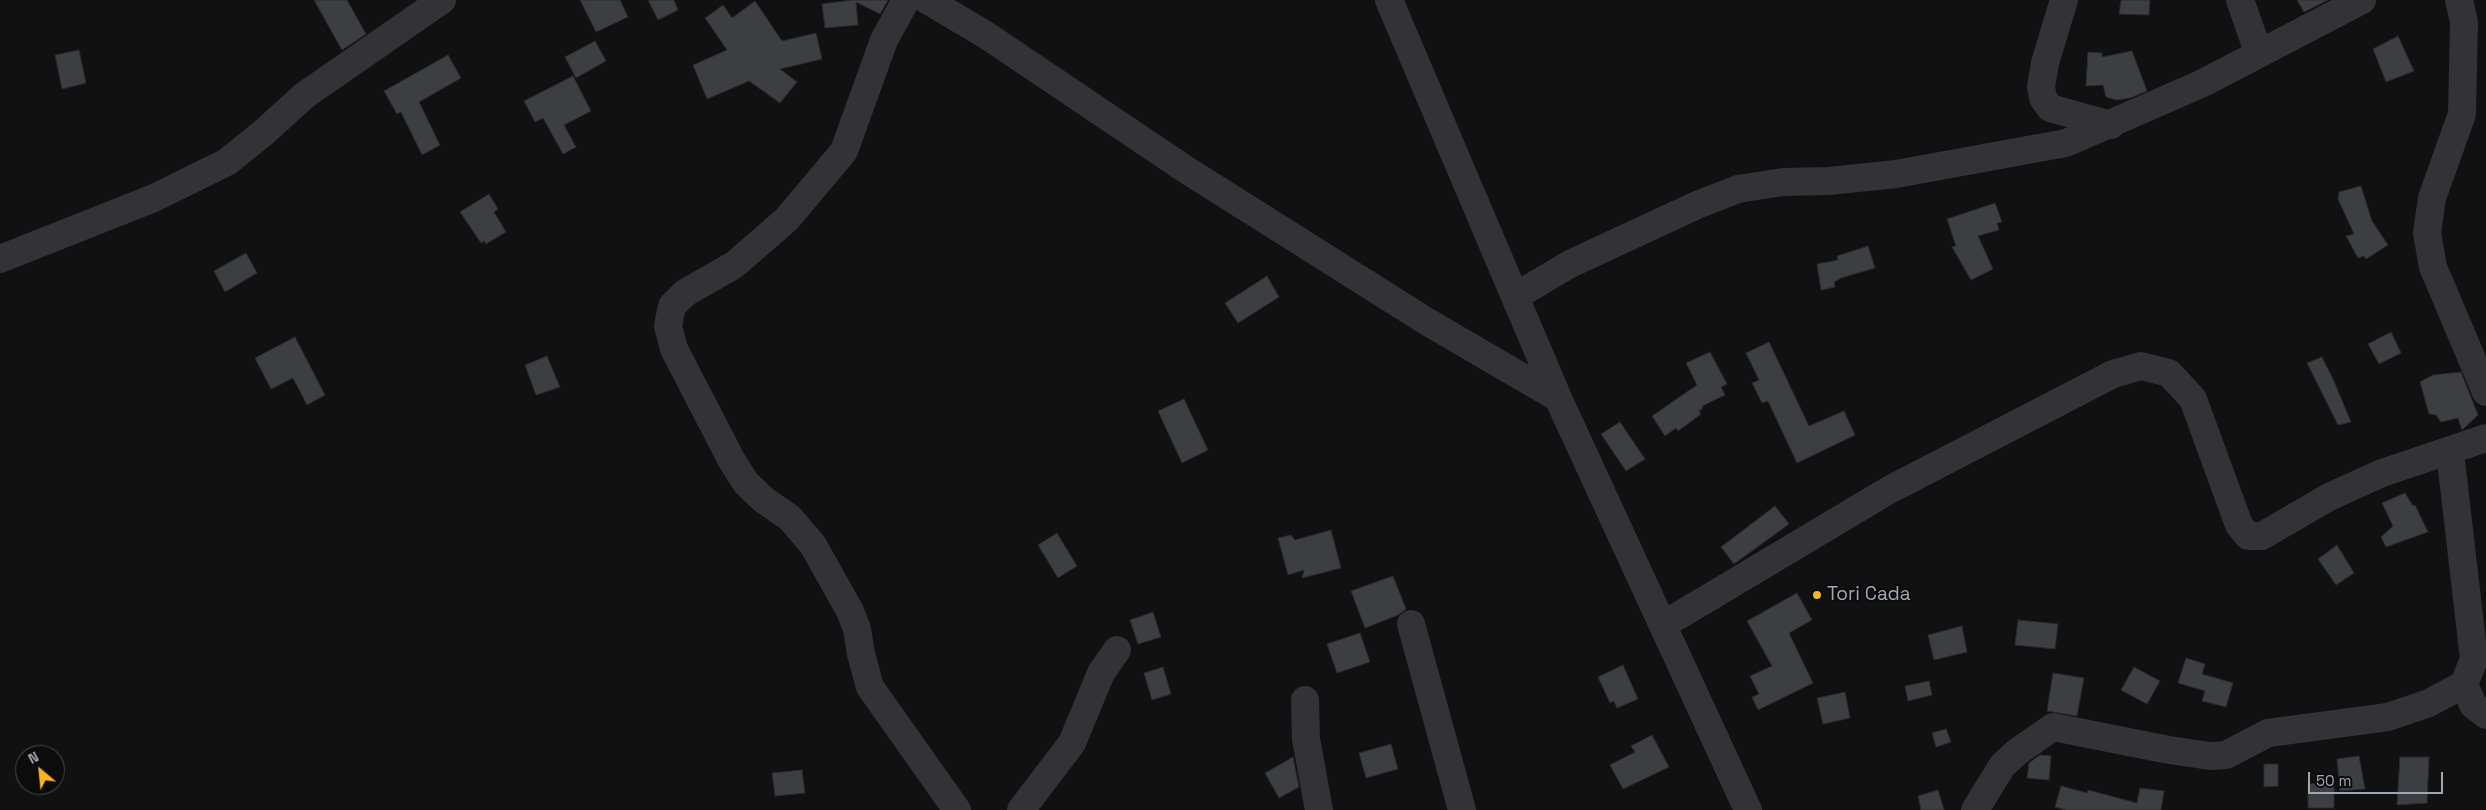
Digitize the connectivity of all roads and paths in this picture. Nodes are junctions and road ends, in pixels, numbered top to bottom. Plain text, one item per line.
1 (442, 0) edge
2 (906, 0) edge
3 (927, 0) edge
4 (1390, 0) edge
5 (2064, 0) edge
6 (2240, 0) edge
7 (2362, 0) edge
8 (2459, 0) edge
9 (2259, 54) junction
10 (2111, 125) junction
11 (0, 259) edge
12 (1516, 296) junction
13 (2486, 392) edge
14 (1558, 398) junction
15 (2486, 438) edge
16 (2450, 452) junction
17 (1411, 624) dead end
18 (1663, 624) junction
19 (1117, 650) dead end
20 (2464, 684) junction
21 (1305, 700) dead end
22 (2486, 715) edge
23 (957, 810) edge
24 (1021, 810) edge
25 (1319, 810) edge
26 (1462, 810) edge
27 (1748, 810) edge
28 (1976, 810) edge

1 - 11 street
2 - 23 street
3 - 14 street
4 - 12 street
5 - 10 street
6 - 9 street
7 - 9 street
8 - 13 street
9 - 10 street
10 - 12 street
12 - 14 street
14 - 18 street
15 - 16 street
16 - 18 street
16 - 20 street
17 - 26 street
18 - 27 street
19 - 24 street
20 - 22 street
20 - 28 street
21 - 25 street

